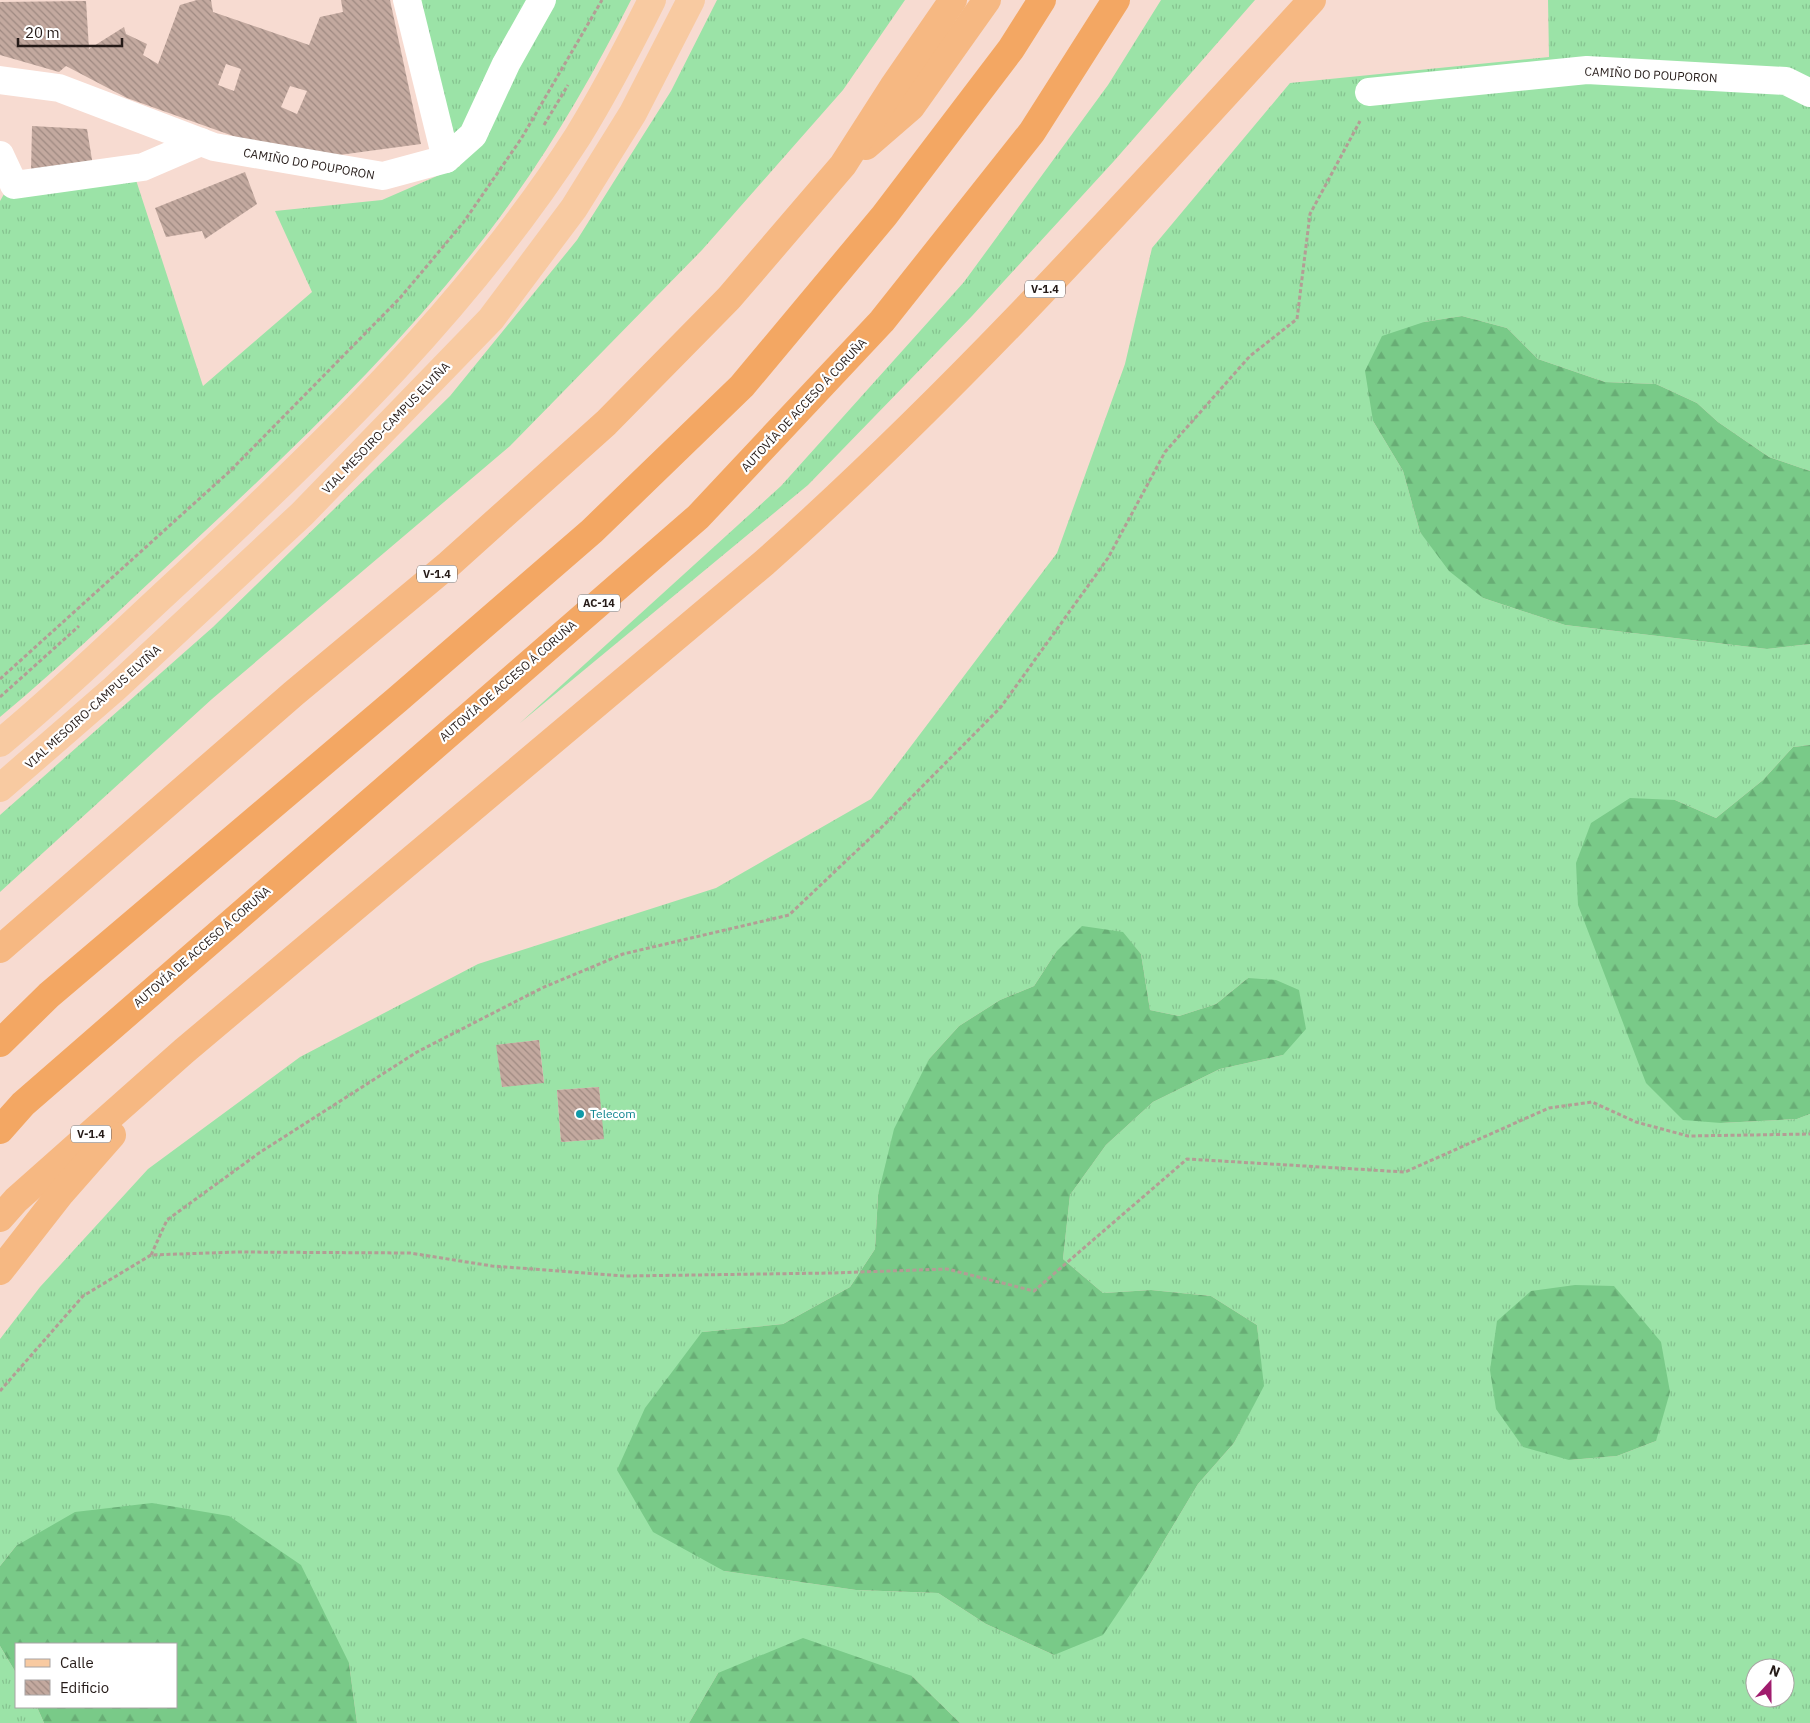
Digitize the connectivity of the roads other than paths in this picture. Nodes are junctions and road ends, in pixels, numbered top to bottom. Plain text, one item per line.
1 (407, 0) edge
2 (542, 0) edge
3 (652, 0) edge
4 (691, 0) edge
5 (953, 0) edge
6 (987, 0) edge
7 (1042, 0) edge
8 (1116, 0) edge
9 (1312, 0) edge
10 (0, 80) edge
11 (1373, 91) road end
12 (1810, 93) edge
13 (201, 142) junction
14 (0, 155) edge
15 (446, 158) junction
16 (843, 166) junction
17 (0, 743) edge
18 (0, 788) edge
19 (0, 949) edge
20 (0, 1043) edge
21 (184, 1051) junction
22 (0, 1130) edge
23 (0, 1218) edge
24 (0, 1271) edge

1 - 15 street
2 - 15 street
3 - 17 main road
4 - 18 main road, VIAL MESOIRO-CAMPUS ELVIÑA
5 - 16 highway, V-1.4
6 - 16 highway, V-1.4
7 - 20 highway
8 - 22 highway, AUTOVÍA DE ACCESO Á CORUÑA / AC-14
9 - 21 highway, V-1.4
10 - 13 street, CAMIÑO DO POUPORON
11 - 12 street, CAMIÑO DO POUPORON
13 - 14 street
13 - 15 street, CAMIÑO DO POUPORON
16 - 19 highway, V-1.4
21 - 23 highway, V-1.4
21 - 24 highway

